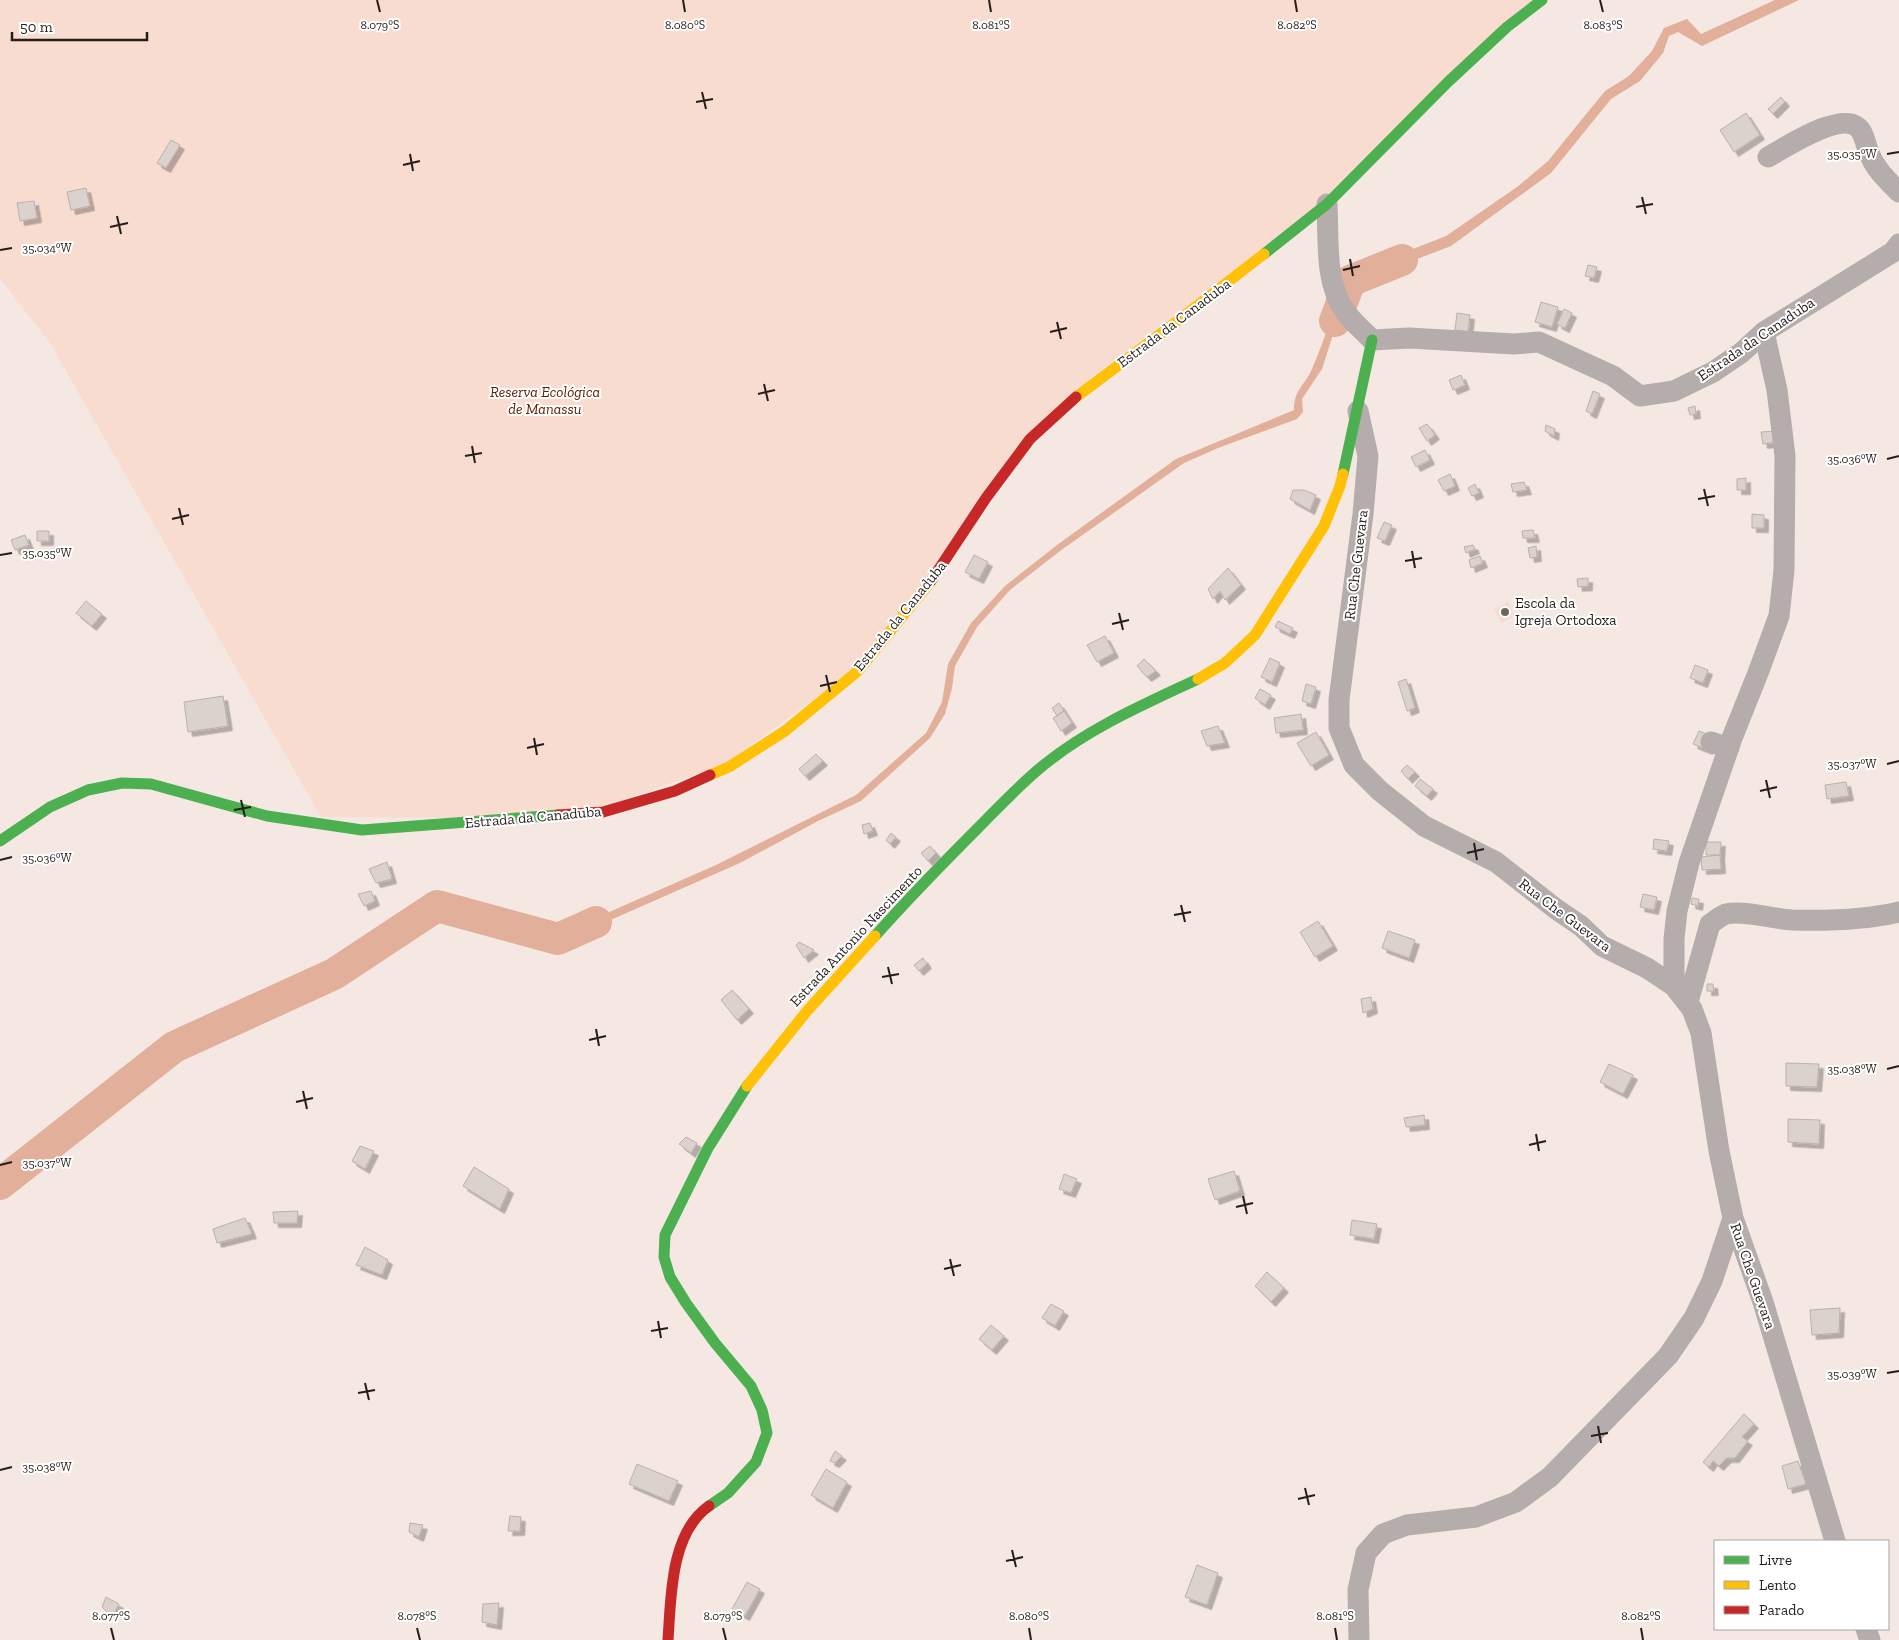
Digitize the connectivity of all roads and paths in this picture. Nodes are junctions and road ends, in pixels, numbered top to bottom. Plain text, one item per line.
1 (1542, 0) edge
2 (1768, 157) dead end
3 (1899, 192) edge
4 (1327, 204) junction
5 (1897, 253) edge
6 (1764, 332) junction
7 (1372, 340) junction
8 (1357, 409) junction
9 (0, 841) edge
10 (1899, 912) edge
11 (1681, 994) junction
12 (1733, 1218) junction
13 (1835, 1540) edge
14 (668, 1640) edge
15 (1359, 1640) edge

1 - 4 street, Estrada da Canaduba
2 - 3 street
4 - 7 street
4 - 9 street, Estrada da Canaduba
5 - 6 street, Estrada da Canaduba
6 - 7 street, Estrada da Canaduba
6 - 11 street
7 - 8 street, Estrada Antonio Nascimento
8 - 11 street, Rua Che Guevara
8 - 14 street, Estrada Antonio Nascimento
10 - 11 street
11 - 12 street, Rua Che Guevara
12 - 13 street, Rua Che Guevara
12 - 15 street

